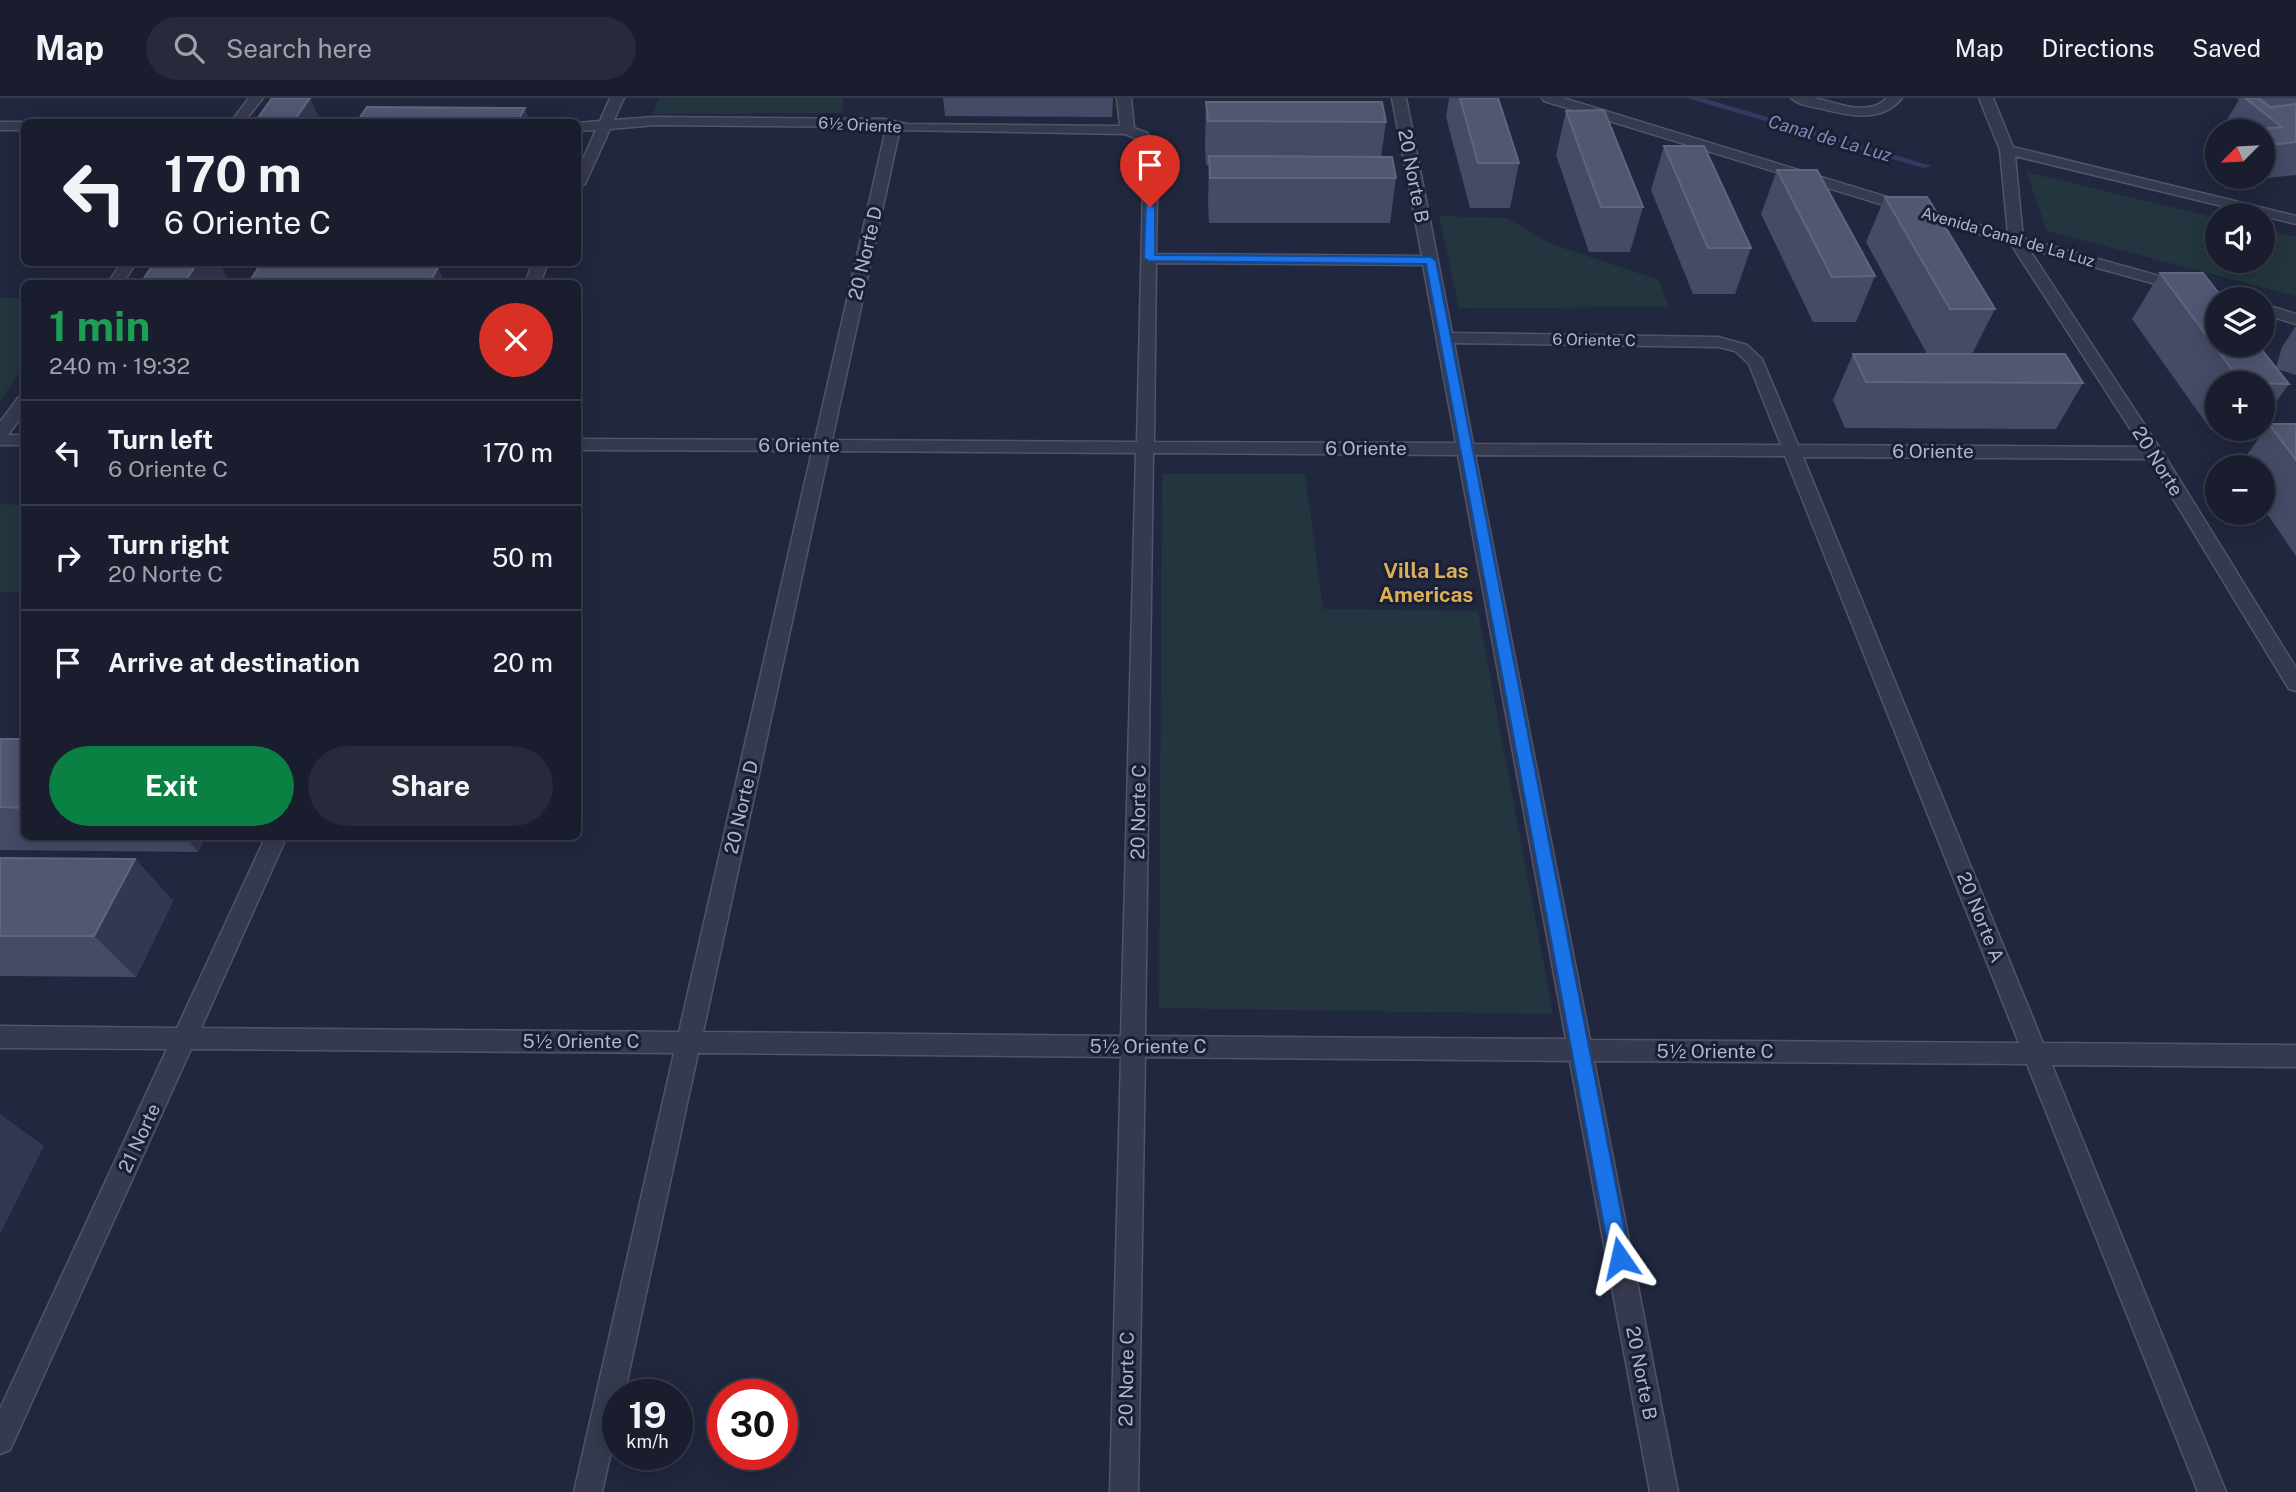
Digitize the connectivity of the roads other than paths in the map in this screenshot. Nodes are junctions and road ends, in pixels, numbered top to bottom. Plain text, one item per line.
1 (256, 98) edge
2 (617, 98) edge
3 (1124, 98) edge
4 (1399, 98) edge
5 (1549, 98) edge
6 (1798, 98) edge
7 (1895, 98) edge
8 (1986, 98) edge
9 (239, 119) edge
10 (884, 123) junction
11 (604, 125) junction
12 (0, 126) edge
13 (21, 126) edge
14 (581, 127) edge
15 (1135, 133) junction
16 (2007, 149) junction
17 (581, 177) edge
18 (2296, 220) edge
19 (2017, 241) junction
20 (1149, 258) junction
21 (1431, 261) junction
22 (128, 266) edge
23 (117, 280) edge
24 (2205, 293) edge
25 (2275, 312) edge
26 (2296, 318) edge
27 (1445, 338) junction
28 (1741, 348) joint
29 (21, 406) edge
30 (0, 434) edge
31 (0, 440) edge
32 (21, 440) edge
33 (581, 443) edge
34 (822, 445) junction
35 (1145, 447) junction
36 (1466, 449) junction
37 (1793, 451) junction
38 (2154, 453) junction
39 (2296, 684) edge
40 (275, 840) edge
41 (0, 1037) edge
42 (184, 1038) junction
43 (689, 1042) junction
44 (1133, 1046) junction
45 (1580, 1050) junction
46 (2036, 1053) junction
47 (2296, 1056) edge
48 (0, 1440) edge
49 (588, 1492) edge
50 (1124, 1492) edge
51 (1664, 1492) edge
52 (2212, 1492) edge

1 - 9 street
2 - 11 street
3 - 15 street, 20 Norte C
4 - 21 street, 20 Norte B
5 - 19 street, Avenida Canal de La Luz
6 - 7 street
8 - 16 street
10 - 11 street, 6½ Oriente
10 - 15 street, 6½ Oriente
10 - 34 street, 20 Norte D
11 - 14 street, 6½ Oriente
11 - 17 street
12 - 13 street
15 - 20 street, 20 Norte C
16 - 18 street
16 - 19 street
19 - 24 street, Avenida Canal de La Luz
19 - 38 street, 20 Norte
20 - 21 street
20 - 35 street, 20 Norte C
21 - 27 street, 20 Norte B
22 - 23 street
25 - 26 street
27 - 28 street, 6 Oriente C
27 - 36 street, 20 Norte B
28 - 37 street, 20 Norte A
29 - 30 street
31 - 32 street
33 - 34 street, 6 Oriente
34 - 35 street, 6 Oriente
34 - 43 street, 20 Norte D
35 - 36 street, 6 Oriente
35 - 44 street, 20 Norte C
36 - 37 street, 6 Oriente
36 - 45 street, 20 Norte B
37 - 38 street, 6 Oriente
37 - 46 street, 20 Norte A
38 - 39 street, 20 Norte
40 - 42 street, 21 Norte
41 - 42 street, 5½ Oriente C
42 - 43 street, 5½ Oriente C
42 - 48 street, 21 Norte
43 - 44 street, 5½ Oriente C
43 - 49 street, 20 Norte D
44 - 45 street, 5½ Oriente C
44 - 50 street, 20 Norte C
45 - 46 street, 5½ Oriente C
45 - 51 street, 20 Norte B
46 - 47 street, 5½ Oriente C
46 - 52 street, 20 Norte A

